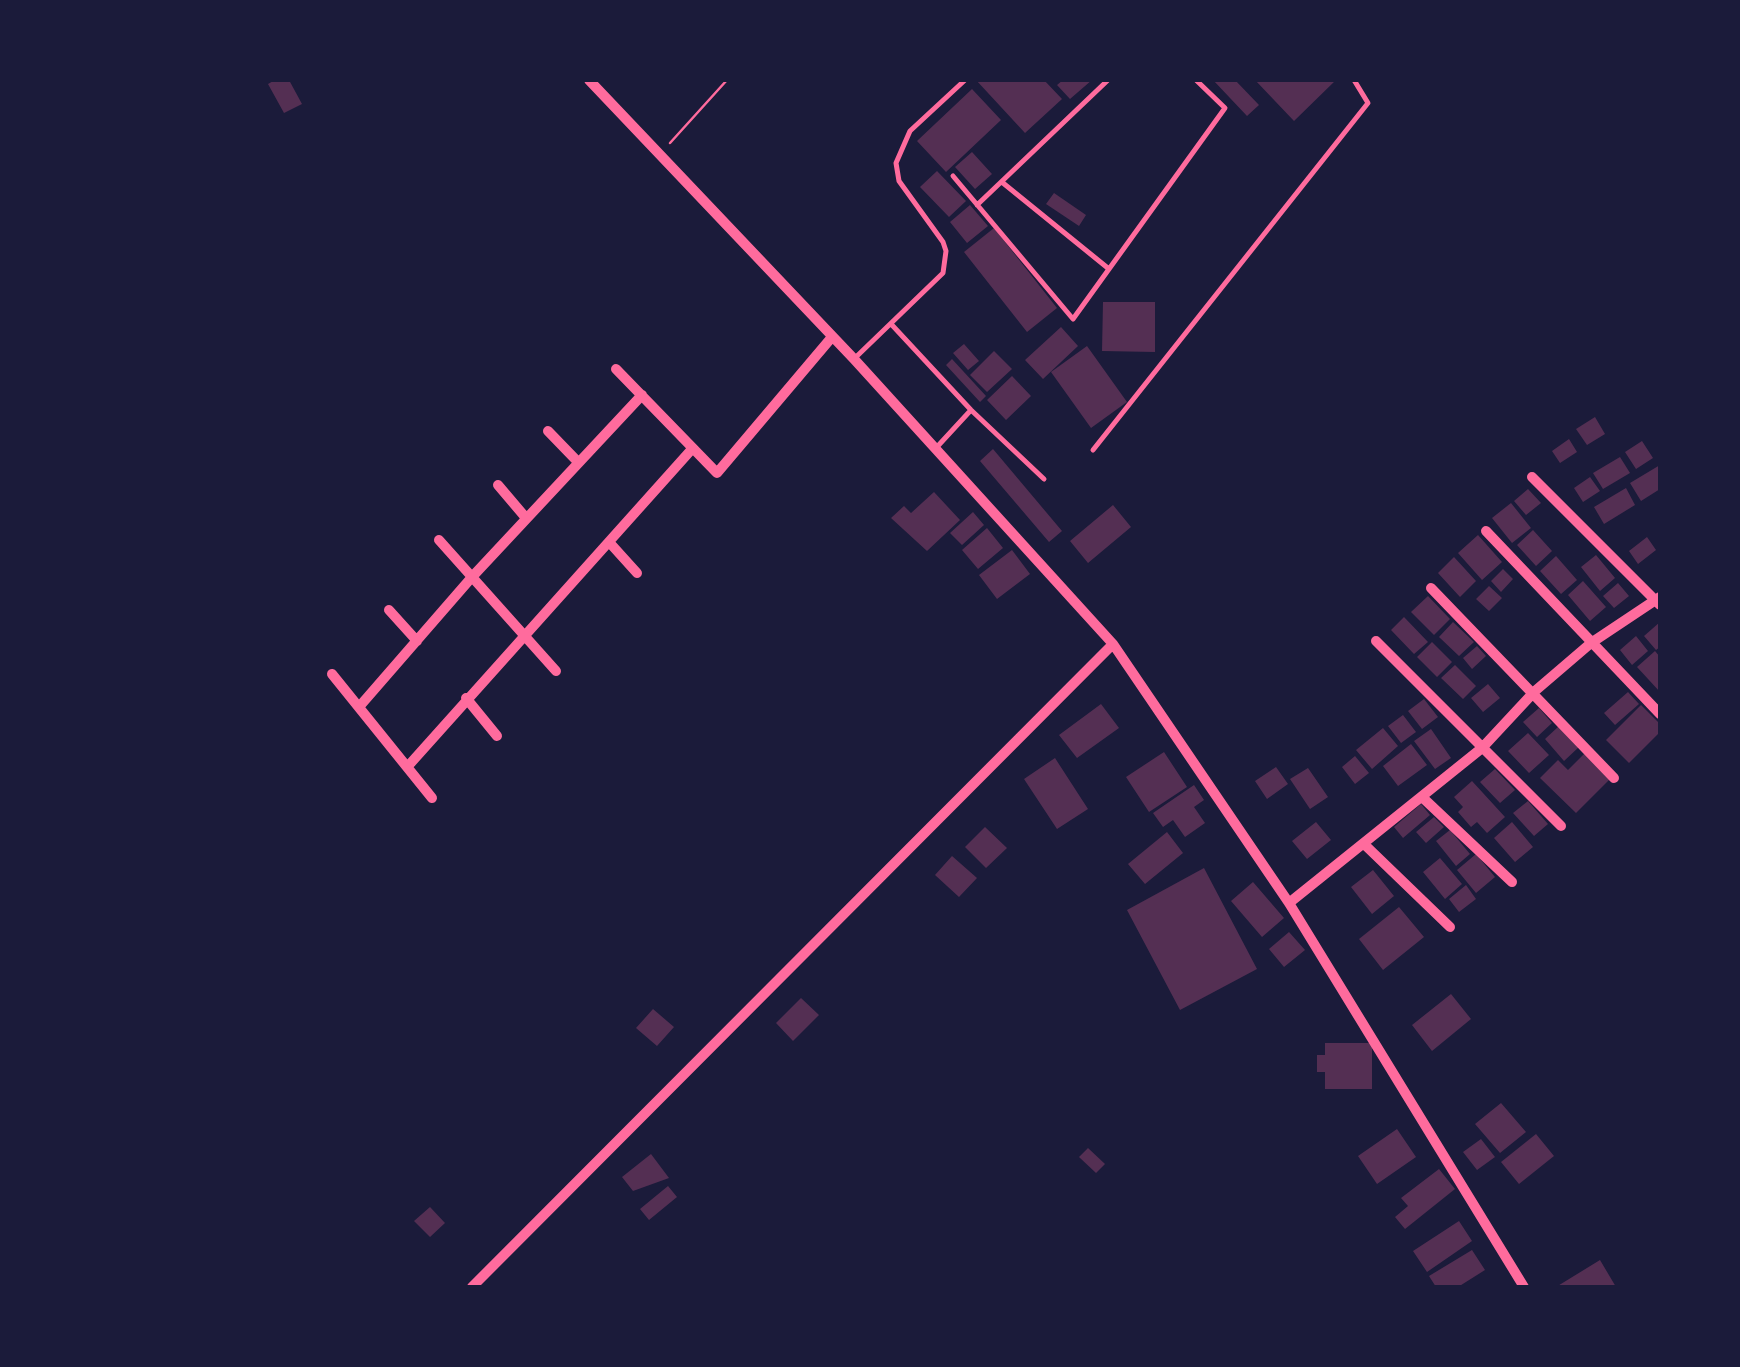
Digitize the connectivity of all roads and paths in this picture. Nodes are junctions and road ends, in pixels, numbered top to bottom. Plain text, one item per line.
1 (588, 80) edge
2 (727, 80) edge
3 (965, 80) edge
4 (1108, 80) edge
5 (1196, 80) edge
6 (1354, 80) edge
7 (659, 155) junction
8 (953, 176) dead end
9 (1001, 182) junction
10 (977, 205) junction
11 (1109, 269) junction
12 (891, 324) junction
13 (832, 338) junction
14 (854, 359) junction
15 (616, 369) dead end
16 (642, 395) junction
17 (971, 410) junction
18 (548, 430) dead end
19 (936, 448) junction
20 (692, 449) junction
21 (1093, 450) dead end
22 (578, 462) junction
23 (1532, 478) dead end
24 (1044, 479) dead end
25 (498, 485) dead end
26 (526, 518) junction
27 (1486, 531) dead end
28 (439, 540) dead end
29 (609, 542) junction
30 (637, 573) dead end
31 (472, 576) junction
32 (1431, 588) dead end
33 (1658, 601) edge
34 (388, 610) dead end
35 (525, 637) junction
36 (1376, 641) dead end
37 (417, 642) junction
38 (1592, 643) junction
39 (1112, 644) junction
40 (556, 671) dead end
41 (332, 674) dead end
42 (1535, 691) junction
43 (466, 698) junction
44 (360, 707) junction
45 (1660, 714) edge
46 (497, 736) dead end
47 (1482, 748) junction
48 (409, 765) junction
49 (1614, 778) dead end
50 (1422, 797) junction
51 (432, 798) dead end
52 (1561, 826) dead end
53 (1365, 845) junction
54 (1512, 882) dead end
55 (1289, 902) junction
56 (1450, 927) dead end
57 (472, 1287) edge
58 (1524, 1287) edge

1 - 7 street
2 - 7 path
3 - 12 lane
4 - 9 lane
5 - 11 lane
6 - 21 lane
7 - 13 street
8 - 10 lane
9 - 10 lane
9 - 11 lane
10 - 11 lane
12 - 14 lane
12 - 17 lane
13 - 14 street
13 - 20 street
14 - 19 street
15 - 16 street
16 - 20 street
16 - 22 street
17 - 19 lane
17 - 24 lane
18 - 22 street
19 - 39 street
20 - 29 street
22 - 26 street
23 - 33 street
25 - 26 street
26 - 31 street
27 - 38 street
28 - 31 street
29 - 30 street
29 - 35 street
31 - 35 street
31 - 37 street
32 - 42 street
33 - 38 street
34 - 37 street
35 - 40 street
35 - 43 street
36 - 47 street
37 - 44 street
38 - 42 street
38 - 45 street
39 - 55 street
39 - 57 street
41 - 44 street
42 - 47 street
42 - 49 street
43 - 46 street
43 - 48 street
44 - 48 street
47 - 50 street
47 - 52 street
48 - 51 street
50 - 53 street
50 - 54 street
53 - 55 street
53 - 56 street
55 - 58 street

